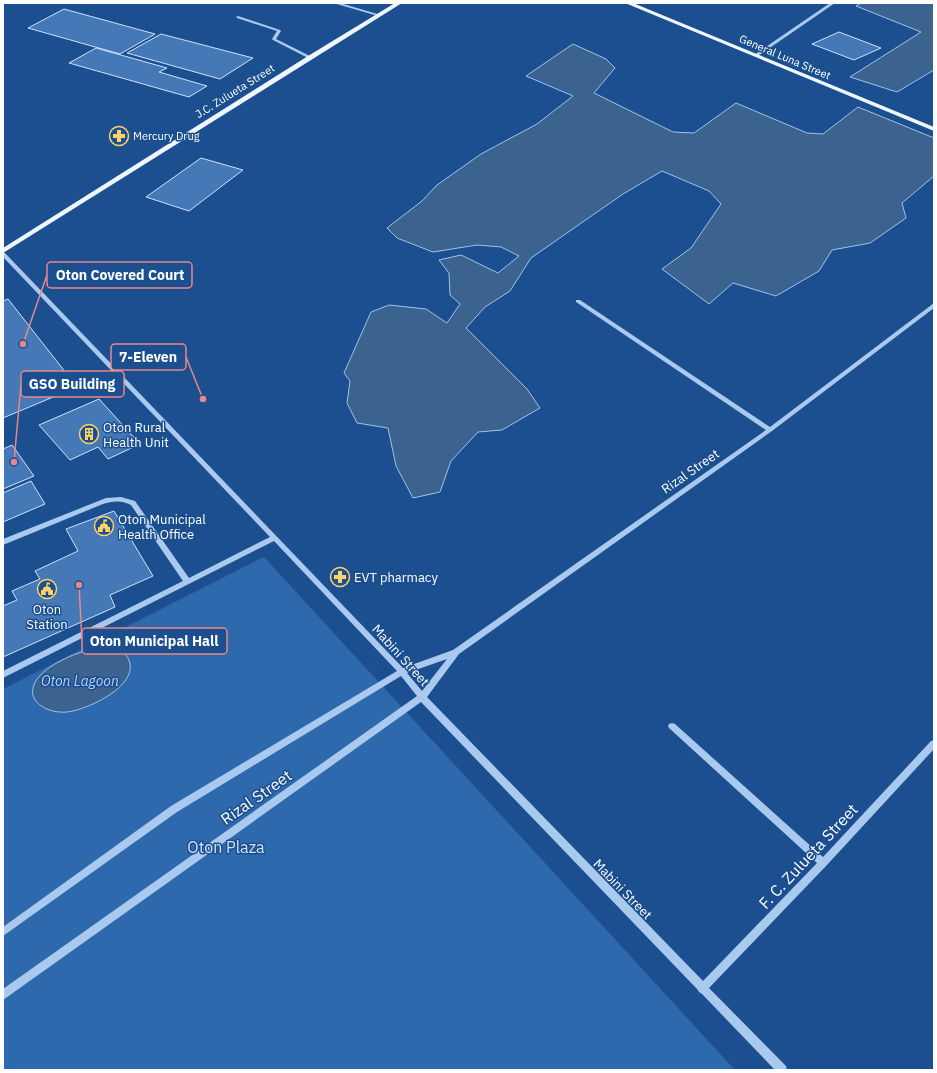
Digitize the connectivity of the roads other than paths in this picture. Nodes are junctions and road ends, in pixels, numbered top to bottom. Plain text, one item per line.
1 (335, 3) edge
2 (399, 3) edge
3 (628, 3) edge
4 (833, 3) edge
5 (379, 16) junction
6 (238, 17) dead end
7 (756, 55) junction
8 (310, 57) junction
9 (934, 130) edge
10 (3, 251) edge
11 (3, 254) edge
12 (578, 301) dead end
13 (934, 305) edge
14 (770, 430) junction
15 (275, 538) junction
16 (3, 542) edge
17 (188, 582) junction
18 (456, 652) junction
19 (402, 672) junction
20 (3, 675) edge
21 (422, 697) junction
22 (672, 726) dead end
23 (934, 743) edge
24 (823, 862) junction
25 (3, 932) edge
26 (702, 989) junction
27 (3, 995) edge
28 (782, 1070) edge

1 - 5 street
2 - 5 main road, J.C. Zulueta Street
3 - 7 main road, General Luna Street
4 - 7 street
5 - 8 main road, J.C. Zulueta Street
6 - 8 street
7 - 9 main road, General Luna Street
8 - 10 main road, J.C. Zulueta Street
11 - 15 street, Mabini Street
12 - 14 street
13 - 14 street, Rizal Street
14 - 18 street, Rizal Street
15 - 17 street
15 - 19 street, Mabini Street
16 - 17 street
17 - 20 street
18 - 19 street, Rizal Street
18 - 21 street, Rizal Street
19 - 21 street, Mabini Street
19 - 25 street, Rizal Street
21 - 26 street, Mabini Street
21 - 27 street, Rizal Street
22 - 24 street
23 - 24 street, F. C. Zulueta Street
24 - 26 street, F. C. Zulueta Street
26 - 28 street, Mabini Street

